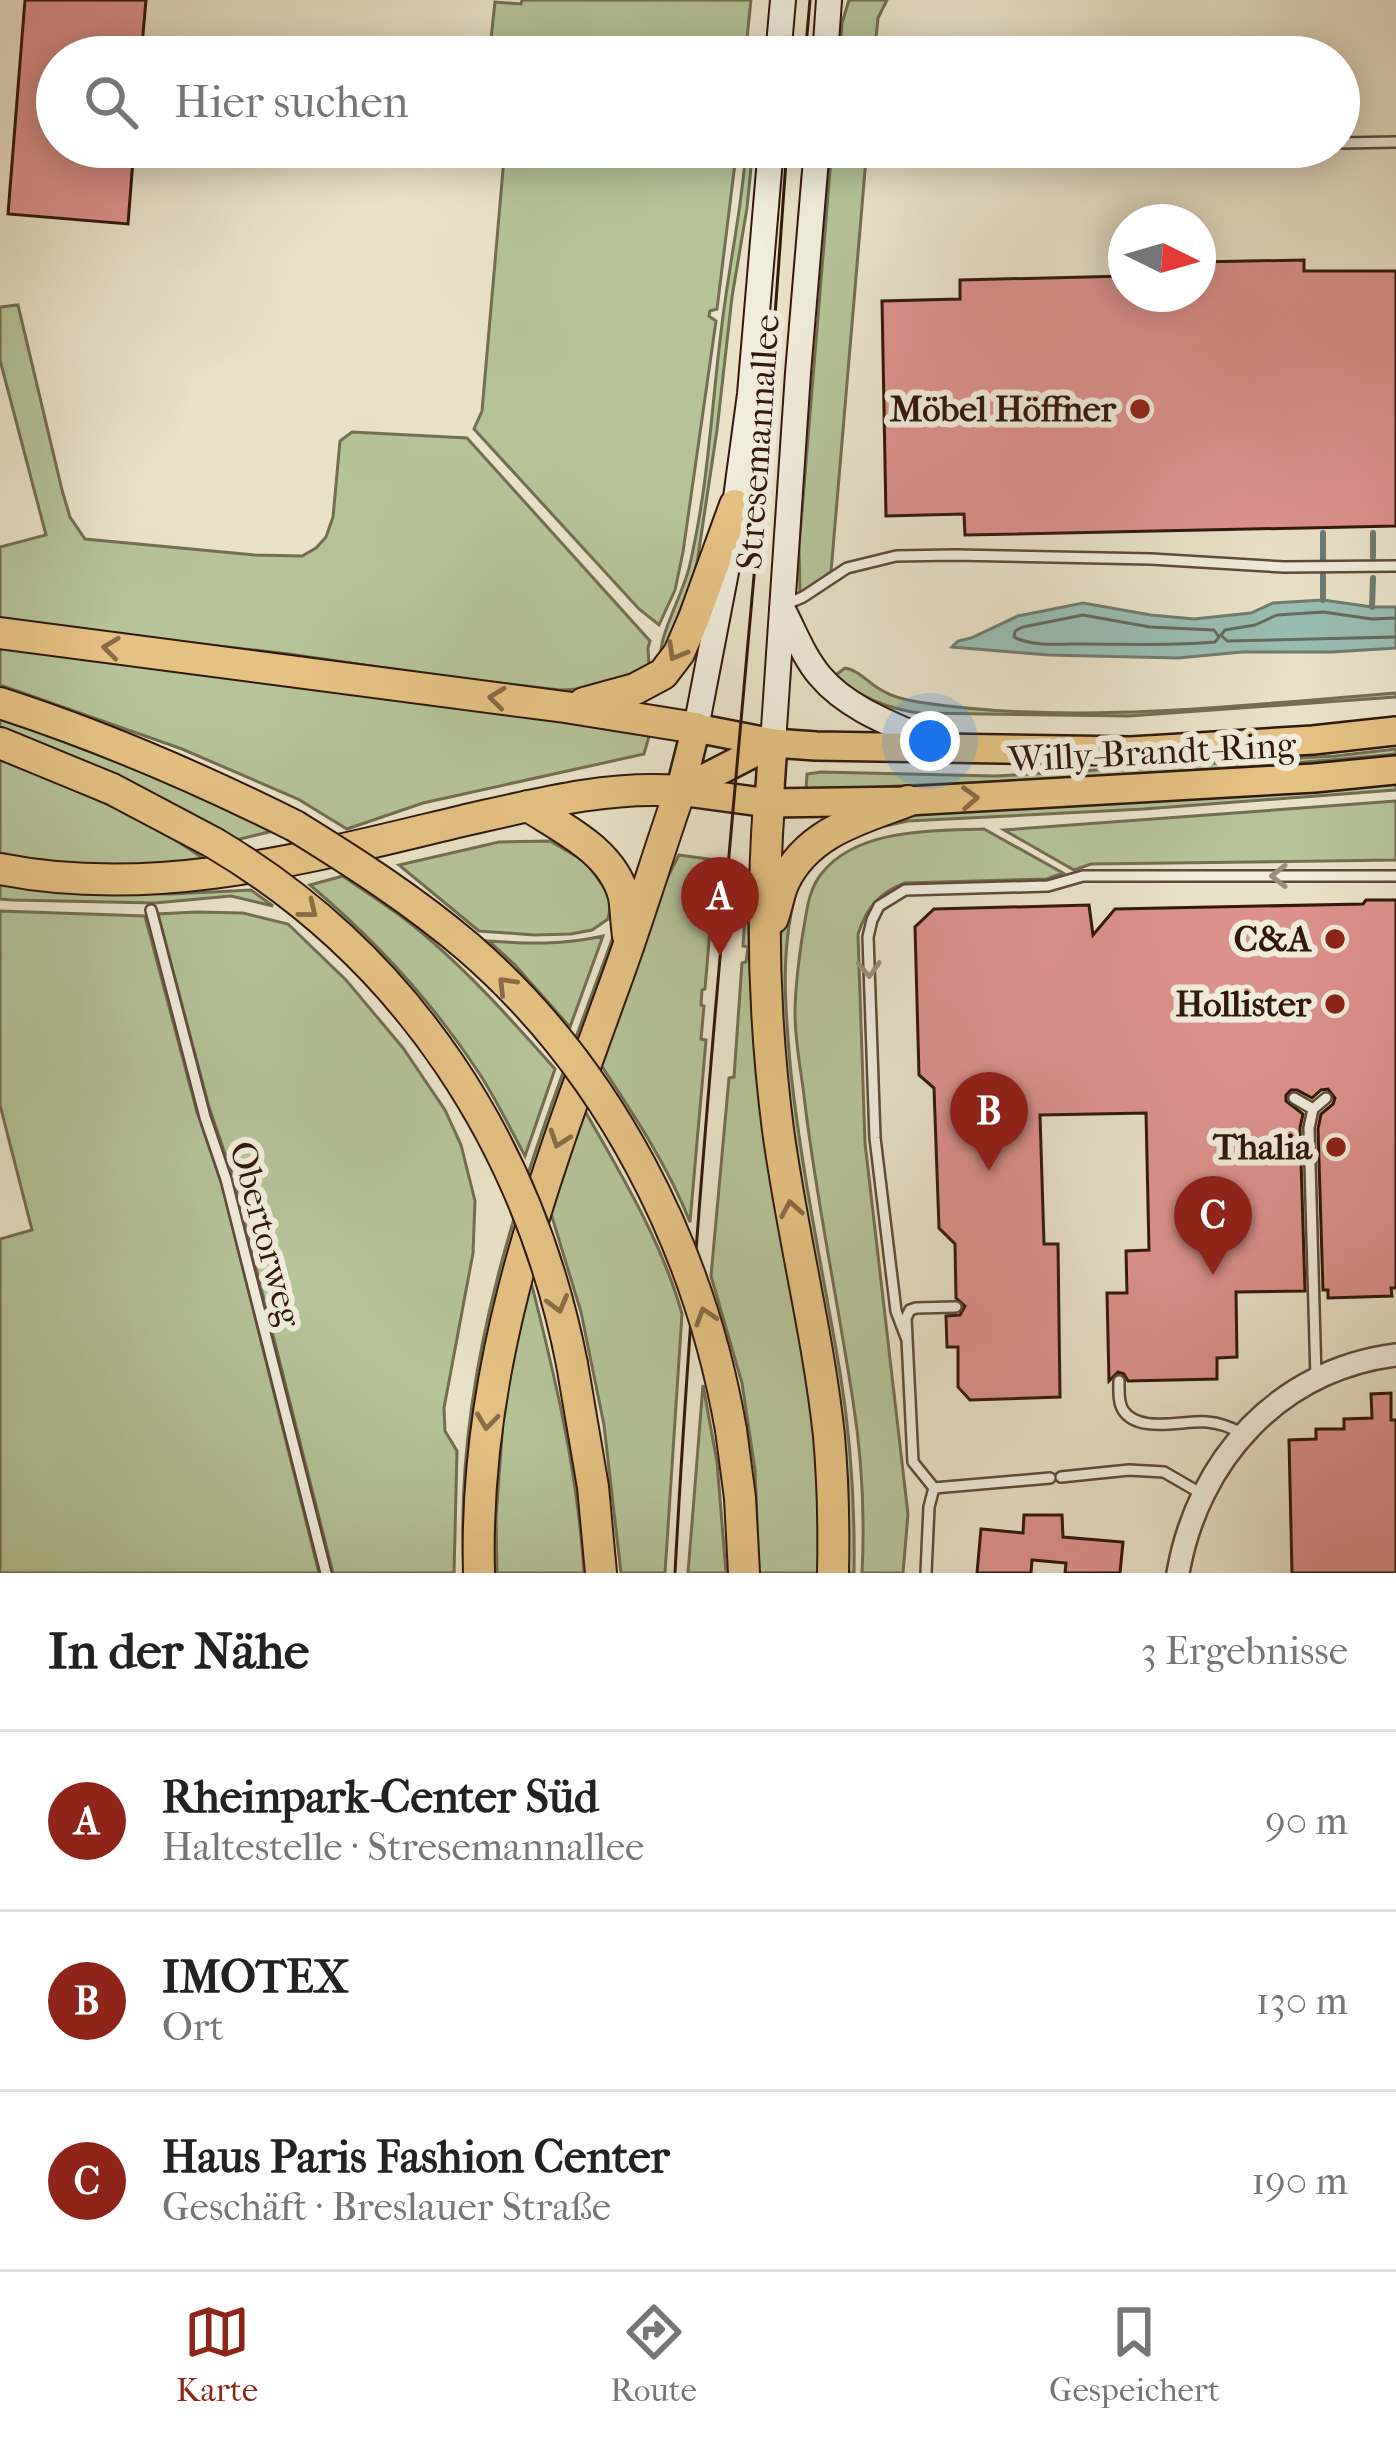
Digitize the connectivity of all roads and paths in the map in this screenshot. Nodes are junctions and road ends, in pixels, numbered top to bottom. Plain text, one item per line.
1 (783, 0) edge
2 (829, 0) edge
3 (780, 36) edge
4 (826, 36) edge
5 (1396, 142) edge
6 (1360, 143) edge
7 (769, 168) edge
8 (815, 168) edge
9 (735, 505) junction
10 (1396, 566) edge
11 (781, 607) junction
12 (0, 633) edge
13 (0, 703) edge
14 (565, 707) junction
15 (696, 728) junction
16 (1396, 731) edge
17 (0, 743) edge
18 (773, 743) junction
19 (947, 749) junction
20 (724, 769) junction
21 (1396, 770) edge
22 (680, 791) junction
23 (757, 801) junction
24 (908, 801) junction
25 (528, 806) junction
26 (0, 869) edge
27 (1396, 876) edge
28 (151, 910) dead end
29 (629, 946) junction
30 (763, 946) junction
31 (1294, 1097) dead end
32 (1326, 1098) dead end
33 (1313, 1108) junction
34 (956, 1307) dead end
35 (907, 1340) junction
36 (1396, 1355) edge
37 (1316, 1378) junction
38 (1119, 1381) dead end
39 (1244, 1434) junction
40 (934, 1488) junction
41 (1202, 1495) junction
42 (326, 1573) edge
43 (479, 1573) edge
44 (601, 1573) edge
45 (744, 1573) edge
46 (833, 1573) edge
47 (926, 1573) edge
48 (1178, 1573) edge

1 - 3 main road
2 - 4 main road
5 - 6 lane
7 - 9 main road, Stresemannallee
8 - 11 main road, Stresemannallee
9 -> 14 highway
9 - 15 main road, Stresemannallee
10 - 11 lane
11 - 18 main road, Stresemannallee
11 - 19 main road
14 -> 12 highway
45 -> 13 highway, bridge
14 - 15 highway
15 - 18 main road, Willy-Brandt-Ring
15 - 20 main road
15 - 22 main road, Stresemannallee
16 - 19 main road, Willy-Brandt-Ring
17 -> 44 highway, bridge
18 - 19 main road, Willy-Brandt-Ring
18 - 20 main road
18 - 23 main road, Stresemannallee
20 - 22 main road
20 - 23 main road
24 -> 21 main road, Willy-Brandt-Ring
22 - 23 main road, Willy-Brandt-Ring
22 - 25 highway
22 - 29 highway
23 - 24 main road, Willy-Brandt-Ring
23 - 30 highway
24 - 30 highway
25 - 26 highway
25 - 29 highway
27 -> 35 lane
28 - 42 lane, Obertorweg
29 -> 43 highway
46 -> 30 highway
31 - 33 lane
32 - 33 lane
33 - 37 lane
34 - 35 lane
35 - 40 lane
36 - 37 street
37 - 39 street
38 - 39 lane
39 - 41 street
40 - 41 lane
40 - 47 lane
41 - 48 street

